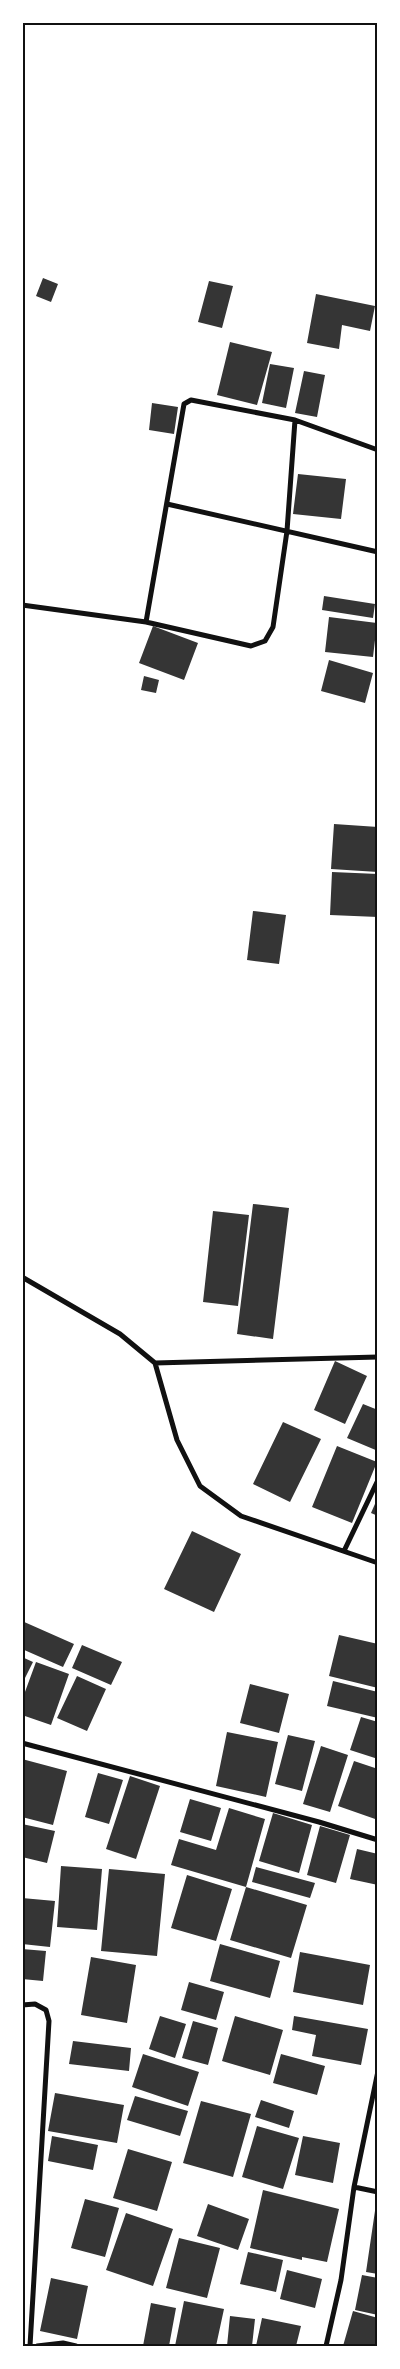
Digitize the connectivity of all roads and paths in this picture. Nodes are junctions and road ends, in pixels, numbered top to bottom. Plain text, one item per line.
1 (295, 420) junction
2 (378, 450) edge
3 (167, 504) junction
4 (287, 530) junction
5 (378, 552) edge
6 (22, 605) edge
7 (146, 622) junction
8 (22, 1277) edge
9 (378, 1357) edge
10 (156, 1363) junction
11 (378, 1480) edge
12 (344, 1551) junction
13 (378, 1563) edge
14 (22, 1743) edge
15 (378, 1840) edge
16 (22, 2005) edge
17 (378, 2071) edge
18 (377, 2085) edge
19 (354, 2187) junction
20 (378, 2192) edge
21 (30, 2346) edge
22 (37, 2346) edge
23 (76, 2346) edge
24 (326, 2346) edge

1 - 2 street
1 - 3 street
1 - 4 street
3 - 4 street
3 - 7 street
4 - 5 street
4 - 7 street
6 - 7 street
8 - 10 street
9 - 10 street
10 - 12 street
11 - 12 street
12 - 13 street
14 - 15 street
16 - 21 street
17 - 18 street
18 - 19 street
19 - 20 street
19 - 24 street
22 - 23 street

